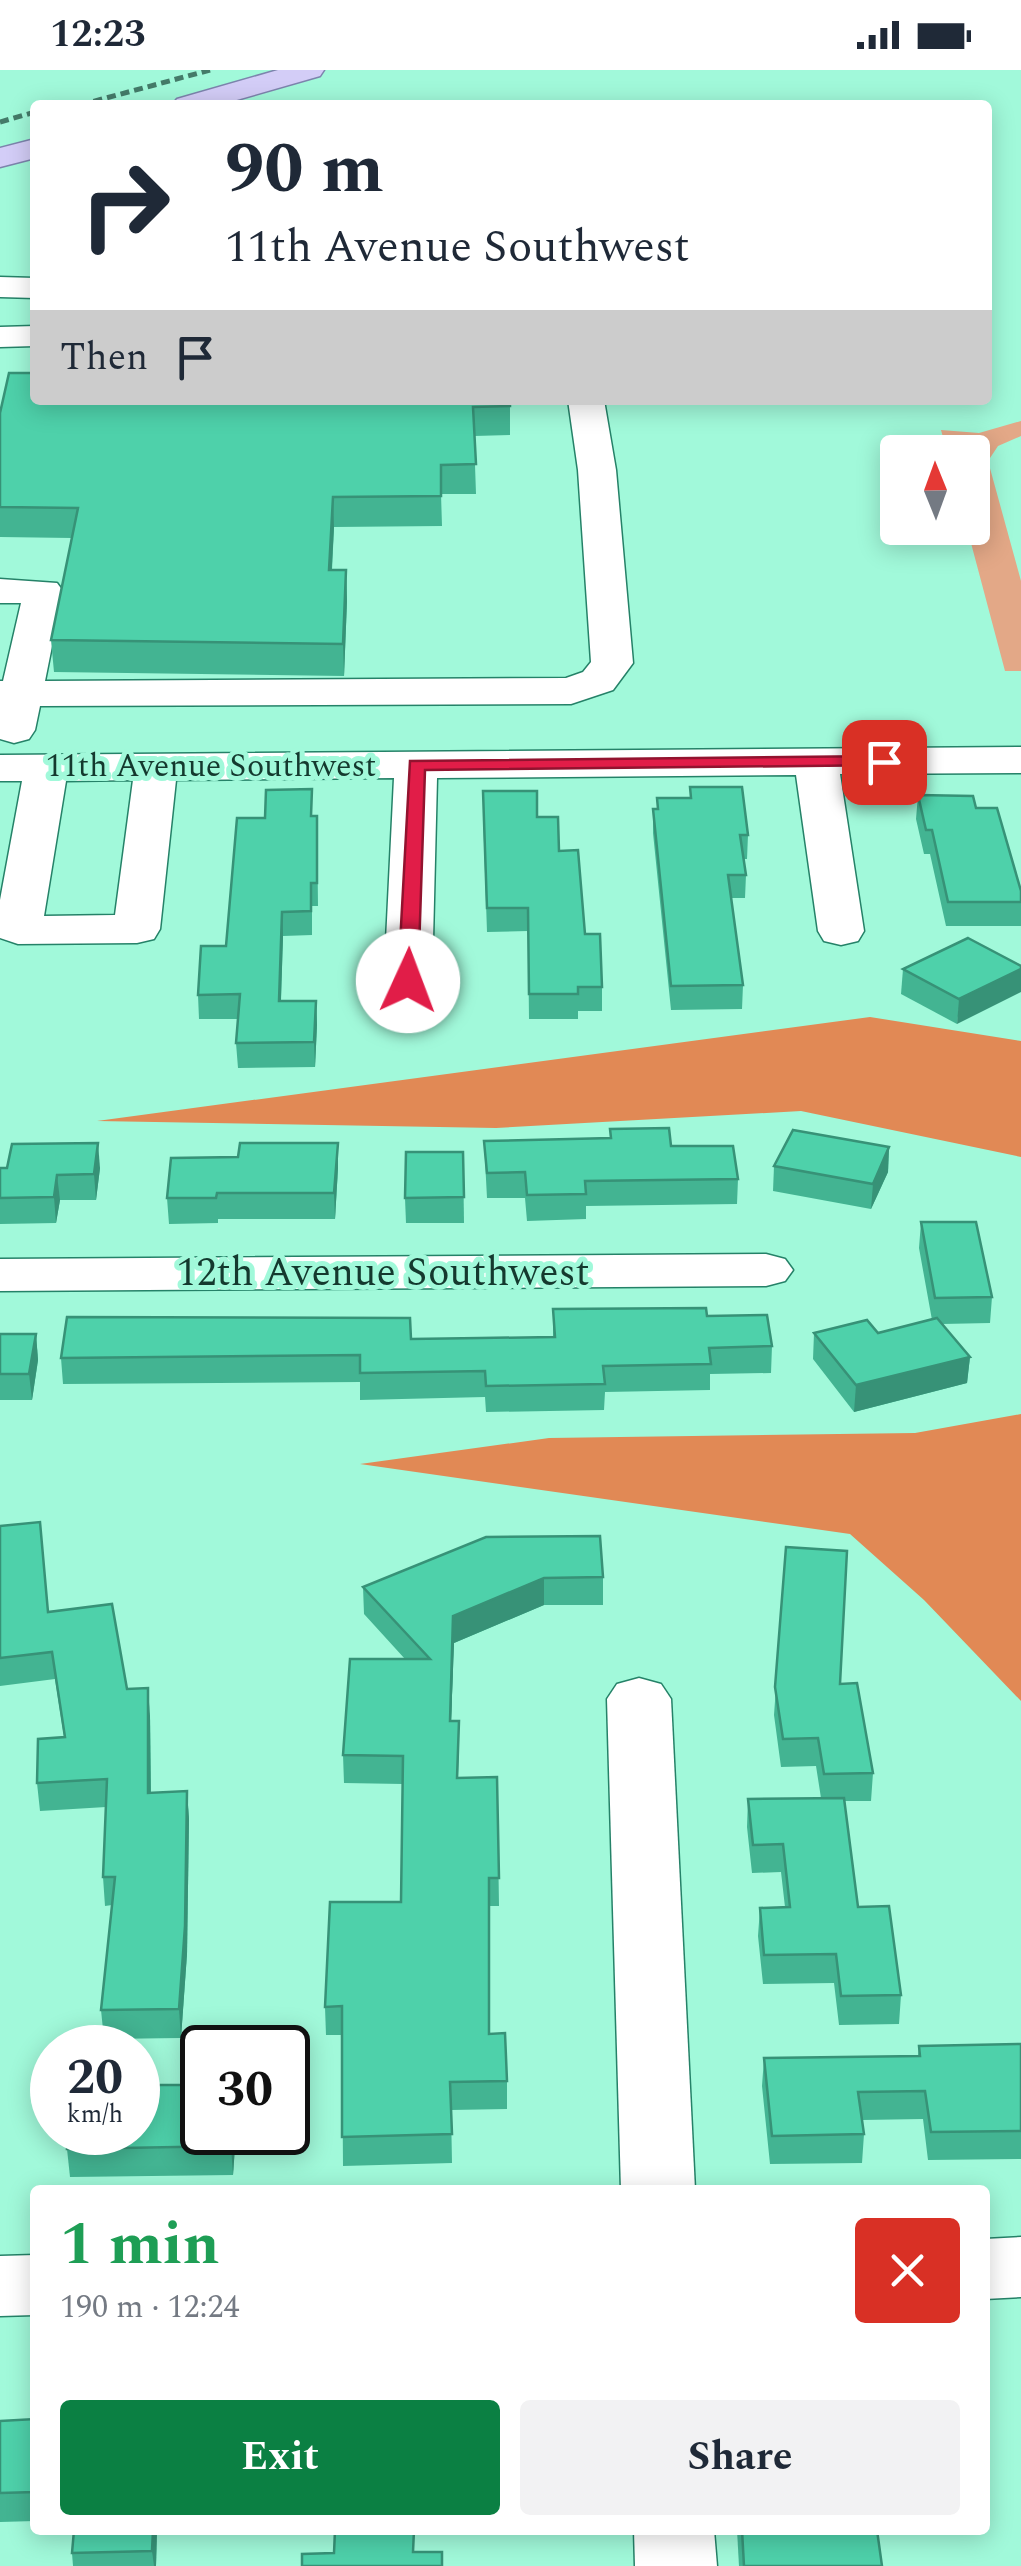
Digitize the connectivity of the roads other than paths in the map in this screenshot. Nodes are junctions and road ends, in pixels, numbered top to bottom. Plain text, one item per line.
1 (310, 70) edge
2 (205, 100) edge
3 (30, 149) edge
4 (0, 158) edge
5 (0, 287) edge
6 (30, 288) edge
7 (30, 336) edge
8 (0, 337) edge
9 (587, 405) edge
10 (0, 591) edge
11 (377, 691) junction
12 (10, 694) edge
13 (1021, 760) edge
14 (816, 762) junction
15 (397, 764) junction
16 (156, 766) junction
17 (19, 785) edge
18 (9, 929) edge
19 (841, 931) dead end
20 (408, 981) dead end
21 (766, 1270) dead end
22 (0, 1275) edge
23 (639, 1699) dead end
24 (658, 2185) edge
25 (1021, 2267) edge
26 (990, 2269) edge
27 (30, 2285) edge
28 (0, 2286) edge
29 (674, 2535) edge
30 (676, 2566) edge

1 - 2 main road
3 - 4 main road
5 - 6 street
7 - 8 street
9 - 11 street
10 - 12 street
11 - 12 street
11 - 15 street
12 - 17 street
13 - 14 street, 11th Avenue Southwest
14 - 15 street, 11th Avenue Southwest
14 - 19 street
15 - 16 street, 11th Avenue Southwest
15 - 20 street
16 - 17 street, 11th Avenue Southwest
16 - 18 street
17 - 18 street
21 - 22 street, 12th Avenue Southwest
23 - 24 street
25 - 26 street
27 - 28 street
29 - 30 street

